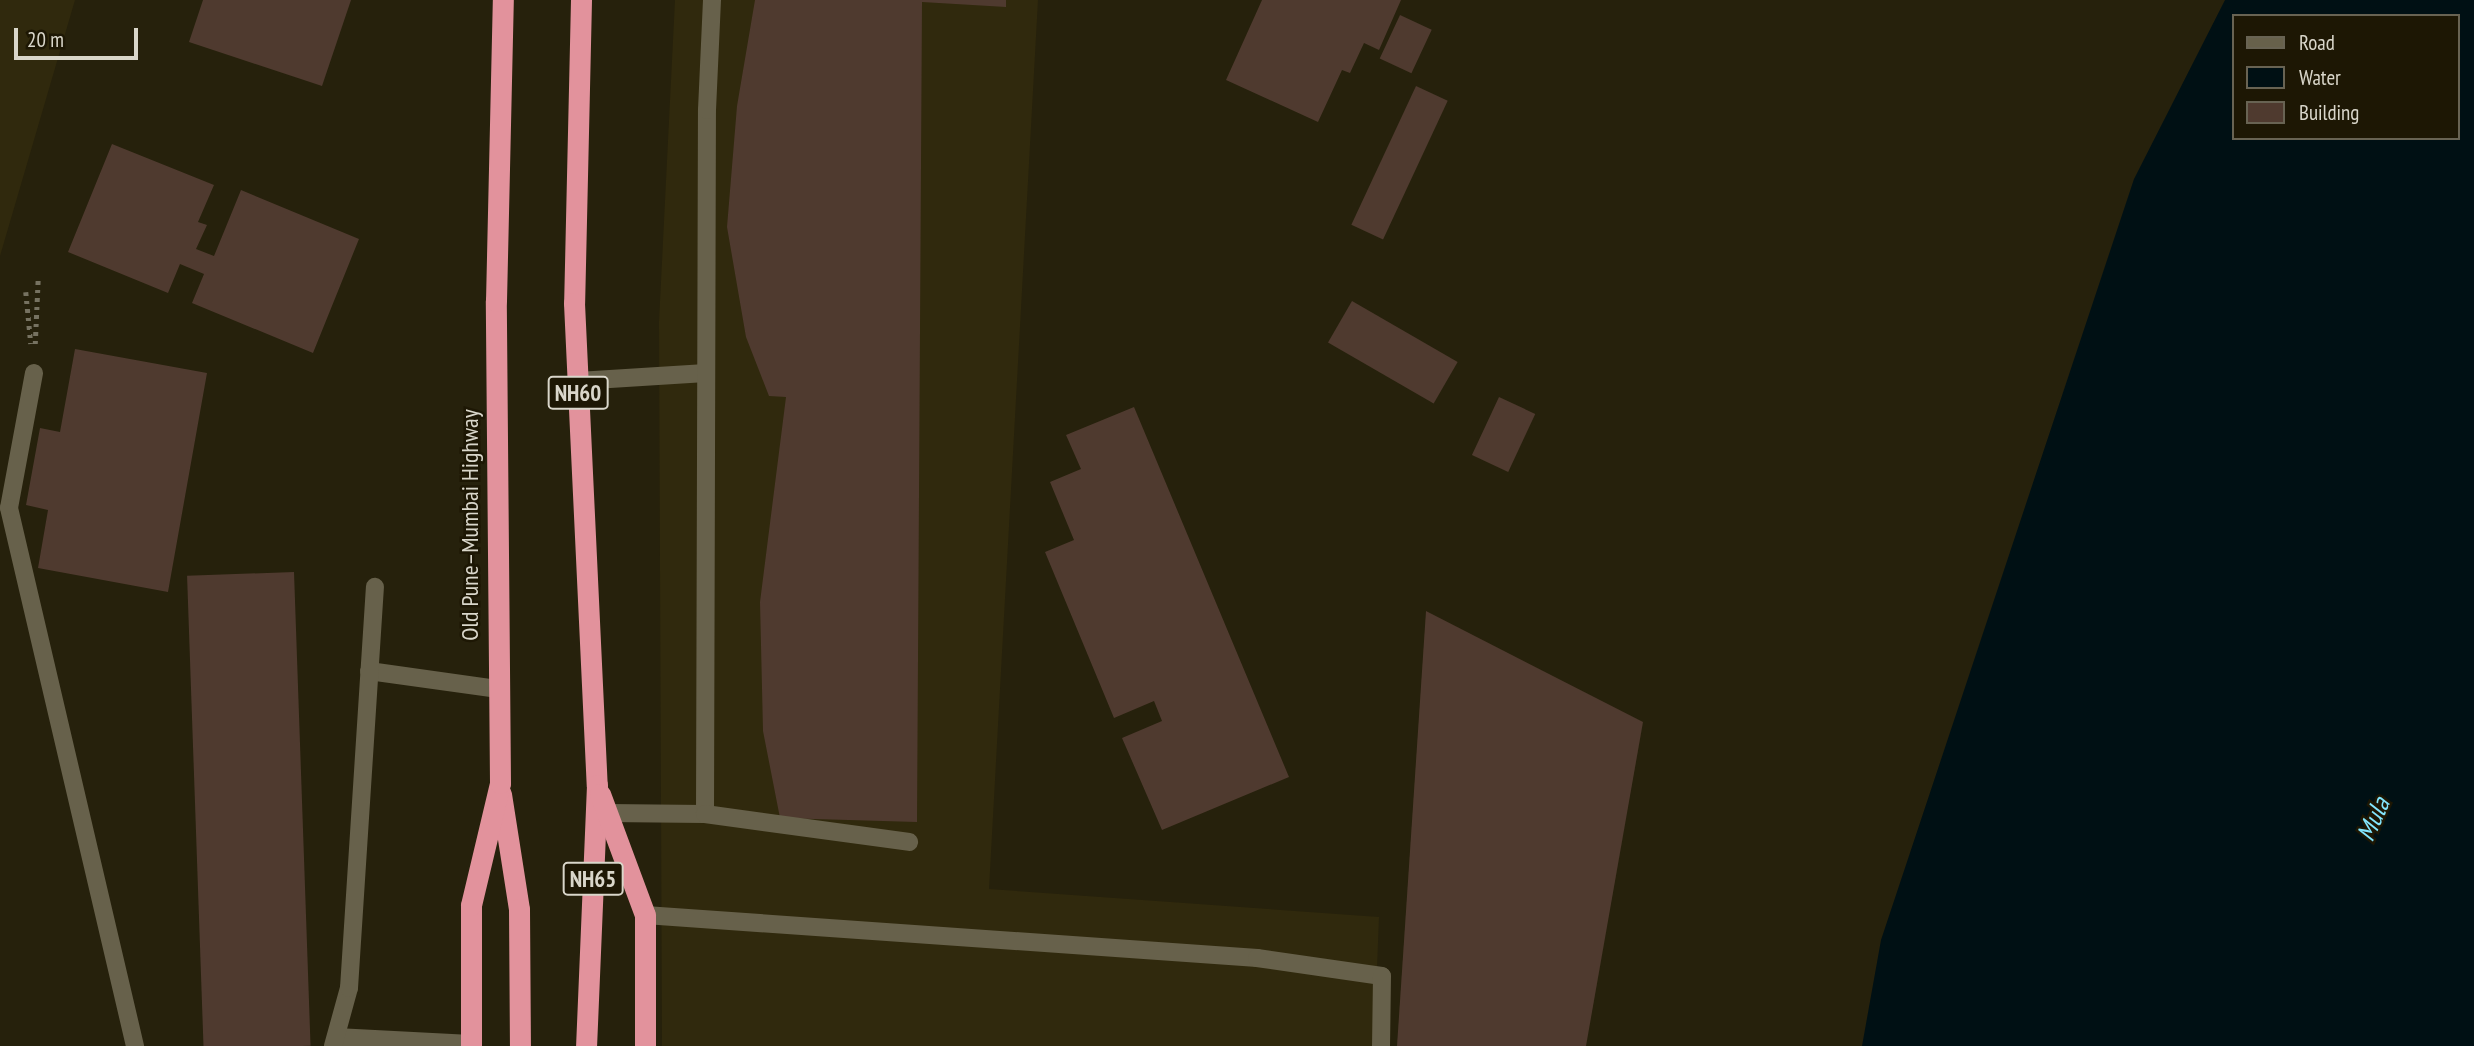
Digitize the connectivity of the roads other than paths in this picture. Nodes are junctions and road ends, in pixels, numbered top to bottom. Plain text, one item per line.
1 (503, 0) edge
2 (581, 0) edge
3 (712, 0) edge
4 (34, 373) road end
5 (706, 373) junction
6 (578, 381) junction
7 (375, 587) dead end
8 (369, 671) junction
9 (497, 689) junction
10 (500, 783) junction
11 (597, 785) junction
12 (607, 813) junction
13 (705, 814) junction
14 (909, 842) dead end
15 (645, 915) junction
16 (335, 1042) edge
17 (471, 1045) edge
18 (135, 1046) edge
19 (520, 1046) edge
20 (586, 1046) edge
21 (645, 1046) edge
22 (1381, 1046) edge

1 - 9 highway, Old Pune–Mumbai Highway
2 - 6 highway, NH60
3 - 5 lane
4 - 18 lane
5 - 6 lane
5 - 13 lane
6 - 11 highway, NH60
7 - 8 lane
8 - 9 lane
8 - 16 lane
9 - 10 highway, Old Pune–Mumbai Highway
10 - 17 highway, Old Pune–Mumbai Highway
10 - 19 highway
11 - 12 highway
11 - 20 highway, NH65
12 - 13 lane
12 - 15 highway
13 - 14 lane
15 - 21 highway
15 - 22 lane
16 - 17 lane

